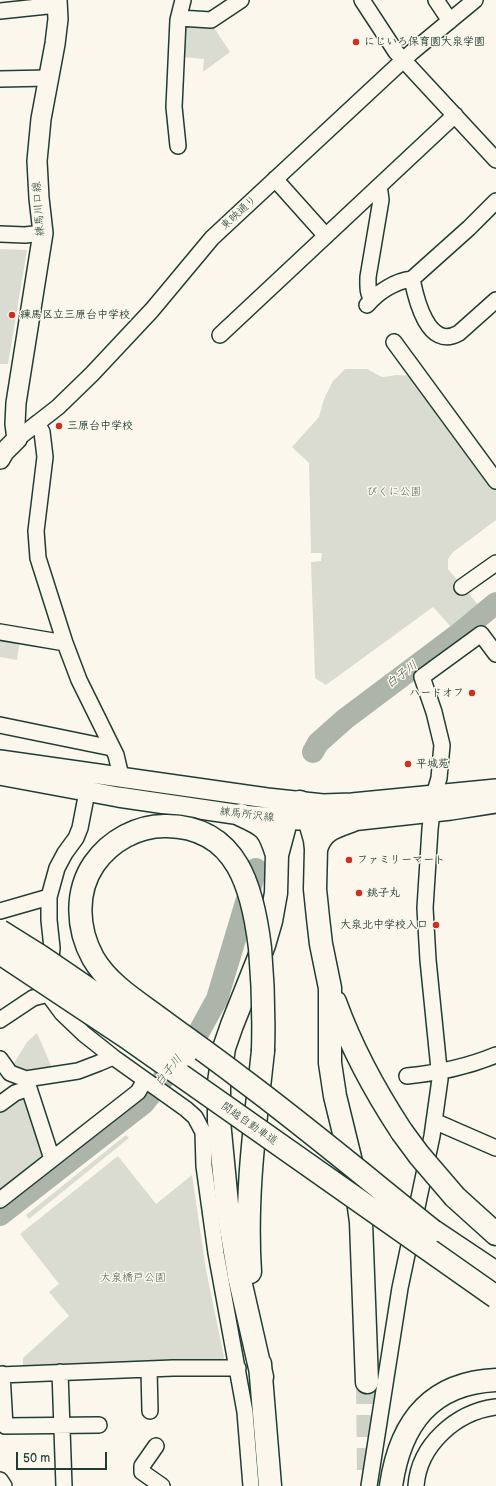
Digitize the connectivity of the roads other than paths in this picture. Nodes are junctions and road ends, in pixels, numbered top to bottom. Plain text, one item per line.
1 (183, 0) edge
2 (241, 0) edge
3 (362, 0) edge
4 (436, 0) edge
5 (475, 0) edge
6 (57, 2) edge
7 (0, 11) edge
8 (179, 18) junction
9 (450, 21) junction
10 (403, 61) junction
11 (49, 78) junction
12 (0, 79) edge
13 (455, 115) junction
14 (178, 146) dead end
15 (496, 160) edge
16 (276, 180) junction
17 (377, 188) junction
18 (496, 201) edge
19 (43, 233) junction
20 (0, 234) edge
21 (326, 236) junction
22 (412, 279) junction
23 (496, 300) edge
24 (220, 335) dead end
25 (394, 342) dead end
26 (37, 423) junction
27 (17, 439) junction
28 (0, 459) edge
29 (496, 481) edge
30 (496, 563) edge
31 (462, 587) dead end
32 (0, 632) edge
33 (65, 643) junction
34 (496, 654) edge
35 (0, 724) edge
36 (112, 748) junction
37 (0, 760) edge
38 (0, 775) edge
39 (121, 776) junction
40 (496, 790) edge
41 (87, 792) junction
42 (496, 803) edge
43 (433, 804) junction
44 (299, 814) junction
45 (241, 815) junction
46 (351, 821) junction
47 (316, 849) junction
48 (277, 855) junction
49 (49, 897) junction
50 (0, 911) edge
51 (0, 920) edge
52 (0, 931) edge
53 (52, 948) junction
54 (0, 953) edge
55 (0, 964) edge
56 (330, 988) junction
57 (48, 994) junction
58 (0, 1020) edge
59 (496, 1055) edge
60 (113, 1057) junction
61 (0, 1059) edge
62 (440, 1073) junction
63 (407, 1076) dead end
64 (147, 1081) junction
65 (27, 1084) junction
66 (0, 1104) edge
67 (434, 1121) junction
68 (496, 1148) edge
69 (52, 1159) junction
70 (0, 1200) edge
71 (433, 1231) junction
72 (496, 1234) edge
73 (496, 1272) edge
74 (496, 1297) edge
75 (238, 1368) junction
76 (149, 1369) junction
77 (60, 1372) junction
78 (1, 1374) edge
79 (262, 1377) junction
80 (496, 1380) edge
81 (367, 1382) tunnel mouth
82 (496, 1407) edge
83 (150, 1411) dead end
84 (99, 1425) dead end
85 (62, 1426) junction
86 (156, 1446) dead end
87 (0, 1480) edge
88 (4, 1486) edge
89 (64, 1486) edge
90 (162, 1486) edge
91 (251, 1486) edge
92 (270, 1486) edge
93 (368, 1486) edge
94 (391, 1486) edge
95 (416, 1486) edge

1 - 8 street
2 - 8 street
3 - 10 street
4 - 9 street
5 - 9 street, 東映通り
6 - 7 street
6 - 11 main road, 練馬川口線
8 - 14 street
9 - 10 street, 東映通り
10 - 13 street
10 - 16 street, 東映通り
11 - 12 street
11 - 19 main road, 練馬川口線
13 - 15 street
13 - 17 street
16 - 21 street
16 - 26 street, 東映通り
17 - 21 street
17 - 22 street
18 - 22 street
19 - 20 street
19 - 27 main road, 練馬川口線
21 - 24 street
22 - 23 street
25 - 29 street
26 - 27 street, 東映通り
26 - 33 street
27 - 28 main road
30 - 31 street
32 - 33 street
33 - 36 street
34 - 43 street
35 - 36 street
36 - 39 street
37 - 39 main road, 練馬所沢線
38 - 41 main road, 練馬所沢線
39 - 44 main road, 練馬所沢線
40 - 43 main road, 練馬所沢線
41 - 45 main road, 練馬所沢線
41 - 49 street
42 - 43 main road, 練馬所沢線
43 - 44 main road, 練馬所沢線
43 - 46 main road, 練馬所沢線
43 - 62 street
44 - 45 main road, 練馬所沢線
44 - 46 main road, 練馬所沢線
44 - 47 highway
44 - 48 highway
45 - 48 highway
46 - 47 highway
47 - 56 highway
48 - 79 highway
49 - 50 street
49 - 53 street
51 - 53 street
52 - 71 highway, 関越自動車道, bridge
53 - 57 street
54 - 74 highway, 関越自動車道, bridge
55 - 57 street
56 - 72 highway, bridge
56 - 81 highway
57 - 58 street
57 - 60 street
59 - 62 street
60 - 64 street
60 - 65 street
61 - 65 street
62 - 63 street
62 - 67 street
64 - 69 street
64 - 75 street
65 - 66 street
65 - 69 street
67 - 68 street
67 - 93 street
69 - 70 street
71 - 73 highway, 関越自動車道
71 - 79 highway, bridge
75 - 76 street
75 - 91 street
76 - 77 street
76 - 83 street
77 - 78 street
77 - 85 street
78 - 85 street
79 - 92 highway
80 - 94 highway
82 - 95 street
84 - 85 street
85 - 89 street
86 - 90 street
87 - 88 street

